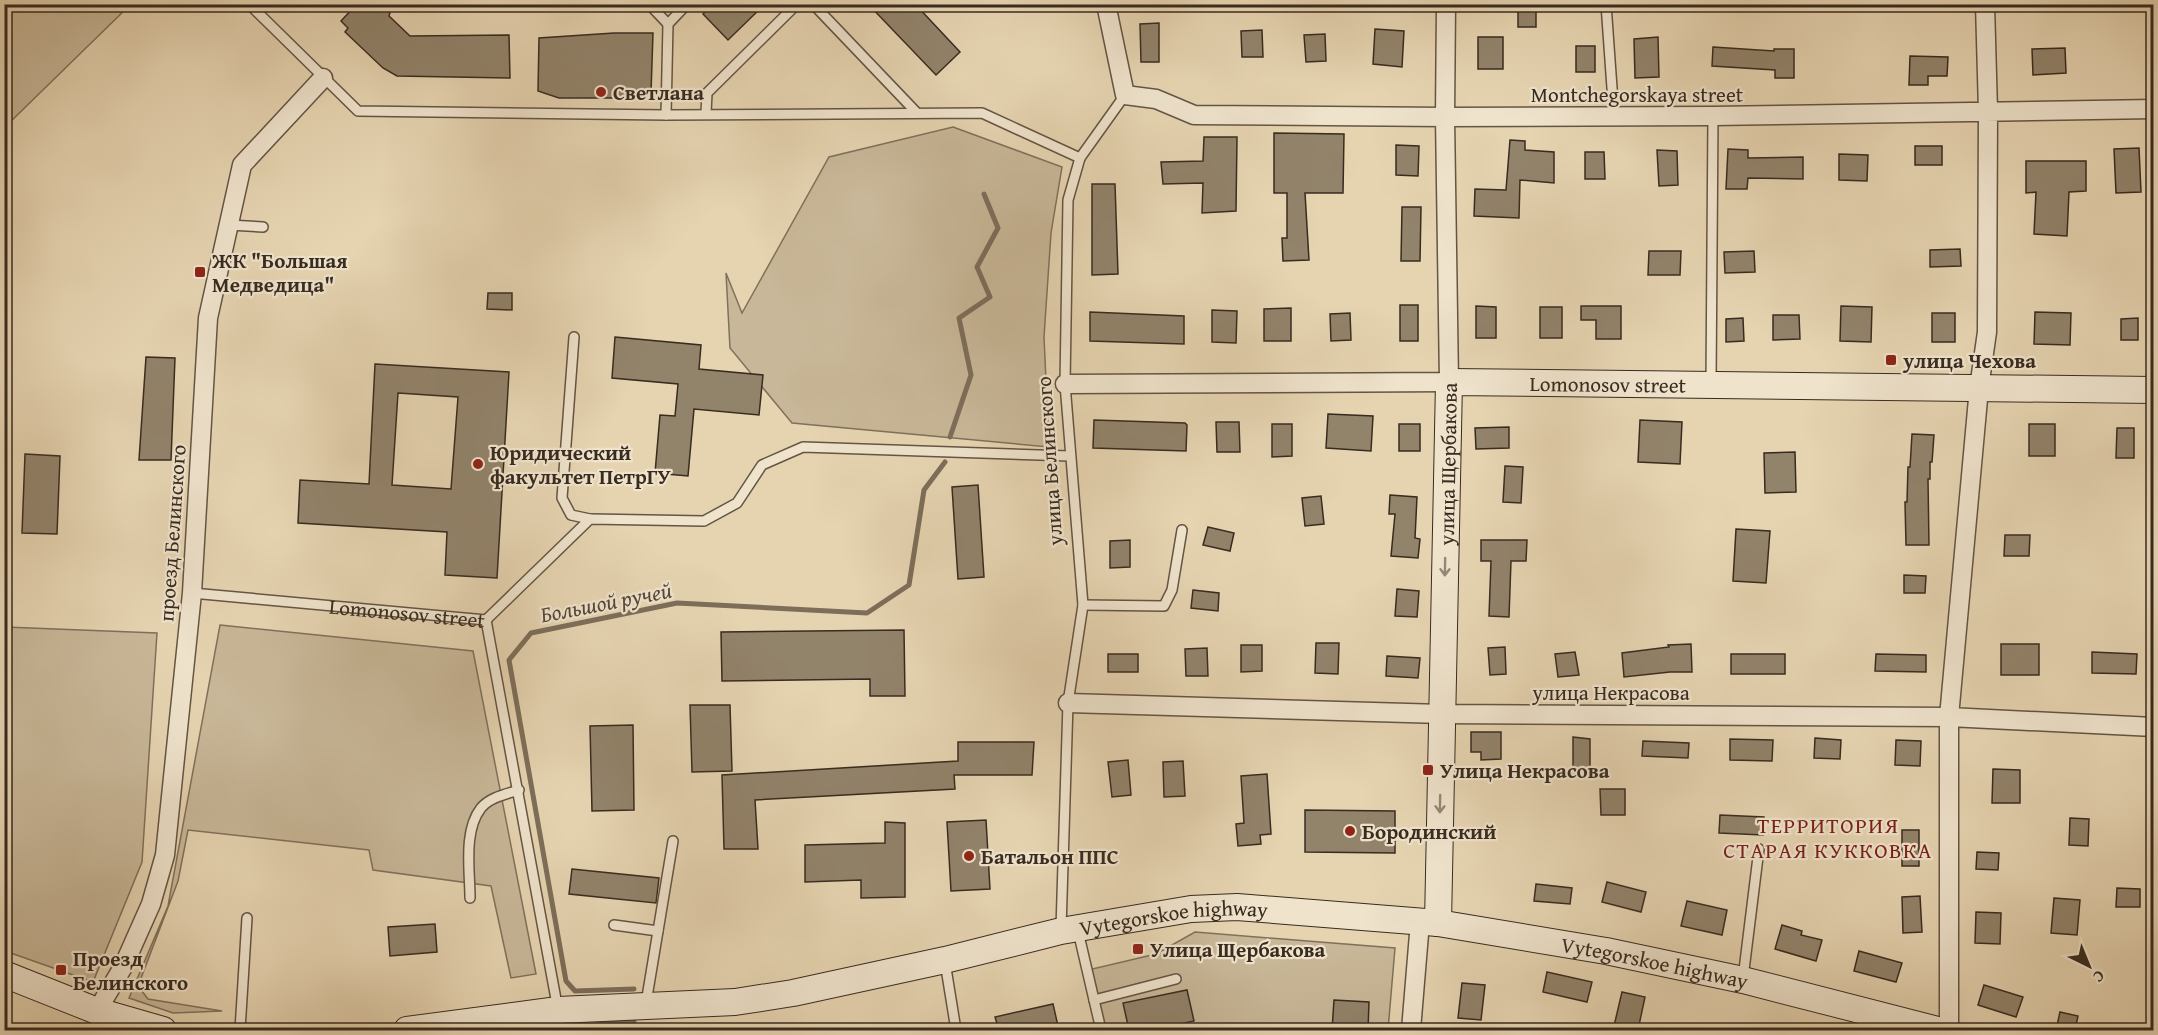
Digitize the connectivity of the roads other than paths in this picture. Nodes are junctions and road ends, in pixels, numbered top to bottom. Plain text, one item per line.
1 (249, 4) edge
2 (649, 4) edge
3 (687, 4) edge
4 (797, 4) edge
5 (813, 4) edge
6 (1106, 4) edge
7 (1446, 4) edge
8 (1606, 4) edge
9 (1985, 4) edge
10 (668, 24) junction
11 (323, 78) junction
12 (1125, 95) junction
13 (2154, 109) edge
14 (1988, 111) junction
15 (706, 113) junction
16 (916, 113) junction
17 (666, 115) junction
18 (1614, 116) junction
19 (1713, 116) junction
20 (1445, 117) junction
21 (1080, 158) junction
22 (229, 225) junction
23 (263, 227) dead end
24 (574, 337) dead end
25 (1449, 382) junction
26 (1065, 384) junction
27 (1711, 385) junction
28 (1979, 388) junction
29 (2154, 390) edge
30 (1070, 456) junction
31 (590, 519) junction
32 (1182, 530) dead end
33 (192, 593) junction
34 (1083, 605) junction
35 (486, 620) junction
36 (1068, 703) junction
37 (1442, 714) junction
38 (1949, 717) junction
39 (2154, 727) edge
40 (519, 790) junction
41 (674, 841) dead end
42 (1759, 849) dead end
43 (470, 898) dead end
44 (247, 918) dead end
45 (1429, 923) junction
46 (615, 925) dead end
47 (1069, 930) junction
48 (658, 931) junction
49 (945, 960) junction
50 (4, 974) edge
51 (1176, 980) dead end
52 (1743, 980) junction
53 (1094, 1000) junction
54 (646, 1005) junction
55 (97, 1011) junction
56 (559, 1020) edge
57 (163, 1030) edge
58 (240, 1030) edge
59 (407, 1030) edge
60 (956, 1030) edge
61 (1101, 1030) edge
62 (1411, 1030) edge
63 (1938, 1030) edge
64 (1949, 1030) edge

1 - 11 lane
2 - 10 lane
3 - 10 lane
4 - 15 lane
5 - 16 lane
6 - 12 street
7 - 20 street, улица Щербакова
8 - 18 lane
9 - 14 street
10 - 17 lane
11 - 17 lane
11 - 22 street, проезд Белинского
12 - 20 street, Montchegorskaya street
12 - 21 lane, улица Белинского
13 - 14 street, Montchegorskaya street
14 - 19 street, Montchegorskaya street
14 - 28 street
15 - 16 lane
15 - 17 lane
16 - 21 lane
18 - 19 street, Montchegorskaya street
18 - 20 street, Montchegorskaya street
19 - 27 lane
20 - 25 street, улица Щербакова
21 - 26 lane, улица Белинского
22 - 23 lane
22 - 33 street, проезд Белинского
24 - 31 lane
25 - 26 street, Lomonosov street
25 - 27 main road, Lomonosov street
25 -> 37 main road, улица Щербакова
26 - 30 lane, улица Белинского
27 - 28 main road, Lomonosov street
28 - 29 main road, Lomonosov street
28 - 38 street
30 - 31 lane
30 - 34 lane, улица Белинского
31 - 35 lane, Lomonosov street
32 - 34 lane
33 - 35 lane, Lomonosov street
33 - 55 street, проезд Белинского
34 - 36 lane, улица Белинского
35 - 40 lane
36 - 37 street, улица Некрасова
36 - 47 lane, улица Белинского
37 - 38 street, улица Некрасова
37 -> 45 main road, улица Щербакова
38 - 39 street, улица Некрасова
38 - 64 street
40 - 43 lane
40 - 56 lane
41 - 48 lane
42 - 52 lane
44 - 58 lane
45 - 47 main road, Vytegorskoe highway
45 - 52 main road, Vytegorskoe highway
45 - 62 street, улица Щербакова
46 - 48 lane
47 - 49 main road, Vytegorskoe highway
47 - 53 lane, улица Белинского
48 - 54 lane
49 - 54 main road, Vytegorskoe highway
49 - 60 lane
50 - 55 main road
51 - 53 lane
52 - 63 main road, Vytegorskoe highway
53 - 61 lane, улица Белинского
54 - 56 main road, Vytegorskoe highway
55 - 57 main road
56 - 59 main road, Vytegorskoe highway

